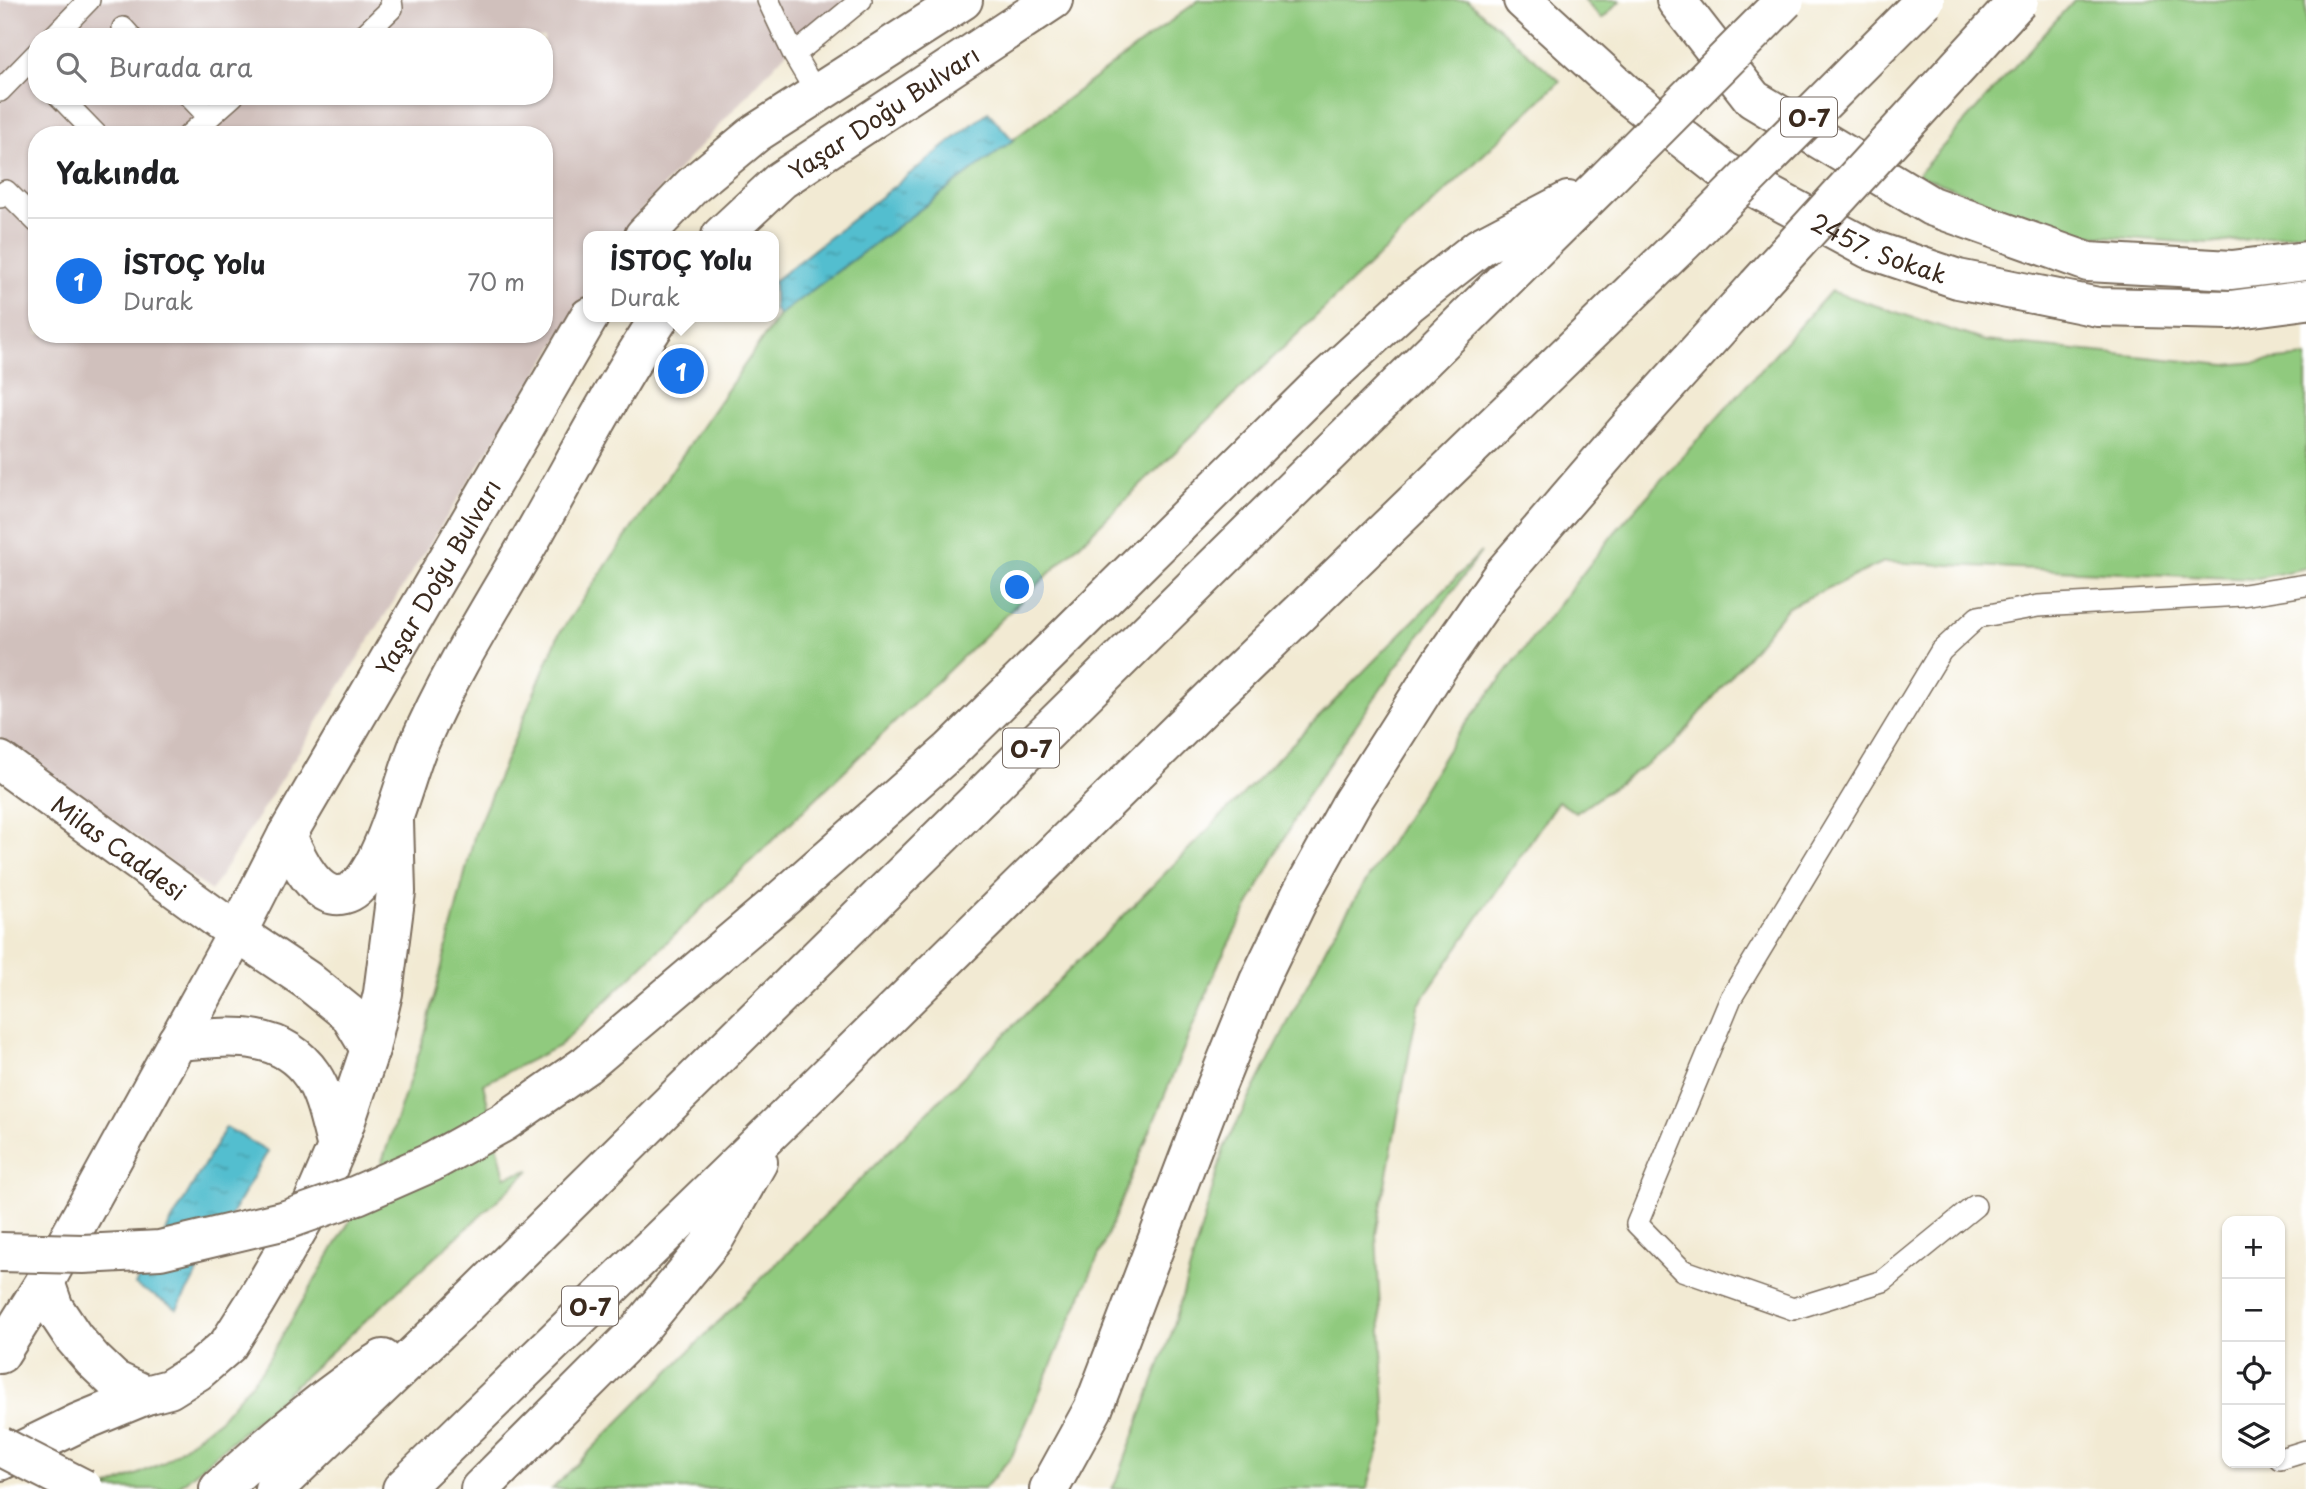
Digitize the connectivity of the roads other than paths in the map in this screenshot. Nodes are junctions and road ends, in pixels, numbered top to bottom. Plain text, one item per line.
1 (89, 0) edge
2 (391, 0) edge
3 (768, 0) edge
4 (861, 0) edge
5 (963, 0) edge
6 (1053, 0) edge
7 (1523, 0) edge
8 (1676, 0) edge
9 (1785, 0) edge
10 (1925, 0) edge
11 (2019, 0) edge
12 (62, 28) edge
13 (371, 28) edge
14 (794, 55) junction
15 (28, 62) edge
16 (0, 91) edge
17 (817, 94) junction
18 (68, 105) edge
19 (198, 105) edge
20 (223, 105) edge
21 (209, 117) junction
22 (88, 126) edge
23 (199, 126) edge
24 (1604, 182) junction
25 (0, 197) edge
26 (28, 213) edge
27 (648, 231) edge
28 (726, 231) edge
29 (2306, 261) edge
30 (2306, 300) edge
31 (586, 322) edge
32 (657, 322) edge
33 (2306, 585) edge
34 (0, 761) edge
35 (394, 821) junction
36 (287, 835) junction
37 (237, 933) junction
38 (177, 1041) junction
39 (370, 1049) junction
40 (779, 1124) junction
41 (337, 1147) junction
42 (1975, 1206) dead end
43 (0, 1252) edge
44 (45, 1282) junction
45 (457, 1314) junction
46 (0, 1354) edge
47 (146, 1395) junction
48 (0, 1446) edge
49 (2306, 1451) edge
50 (2285, 1457) edge
51 (0, 1461) edge
52 (84, 1489) edge
53 (219, 1489) edge
54 (274, 1489) edge
55 (402, 1489) edge
56 (480, 1489) edge
57 (1049, 1489) edge

1 - 12 lane
2 - 13 lane
3 - 14 lane
4 - 14 lane
5 - 17 main road, Yaşar Doğu Bulvarı
6 - 28 main road, Yaşar Doğu Bulvarı
7 - 30 main road, 2457. Sokak
8 - 29 main road
9 - 24 main road, O-7, bridge
10 - 40 main road, O-7, bridge
11 - 57 main road, bridge
14 - 17 lane
15 - 16 lane
17 - 27 main road, Yaşar Doğu Bulvarı
18 - 22 lane
19 - 21 lane
20 - 21 lane
21 - 23 lane
24 - 43 main road, bridge
24 - 45 main road, O-7
25 - 26 lane
31 - 36 main road, Yaşar Doğu Bulvarı
32 - 35 main road
33 - 42 lane
34 - 37 main road, Milas Caddesi
35 - 36 main road
35 - 39 main road
36 - 37 main road, Yaşar Doğu Bulvarı
37 - 38 main road, Yaşar Doğu Bulvarı
37 - 39 main road, Milas Caddesi
38 - 41 main road
38 - 44 main road, Yaşar Doğu Bulvarı
39 - 41 main road
40 - 55 main road, O-7
40 - 56 main road
41 - 47 main road
44 - 46 main road, Yaşar Doğu Bulvarı
44 - 47 main road
45 - 53 main road
45 - 54 main road, O-7
47 - 51 main road
48 - 52 main road, bridge
49 - 50 lane

